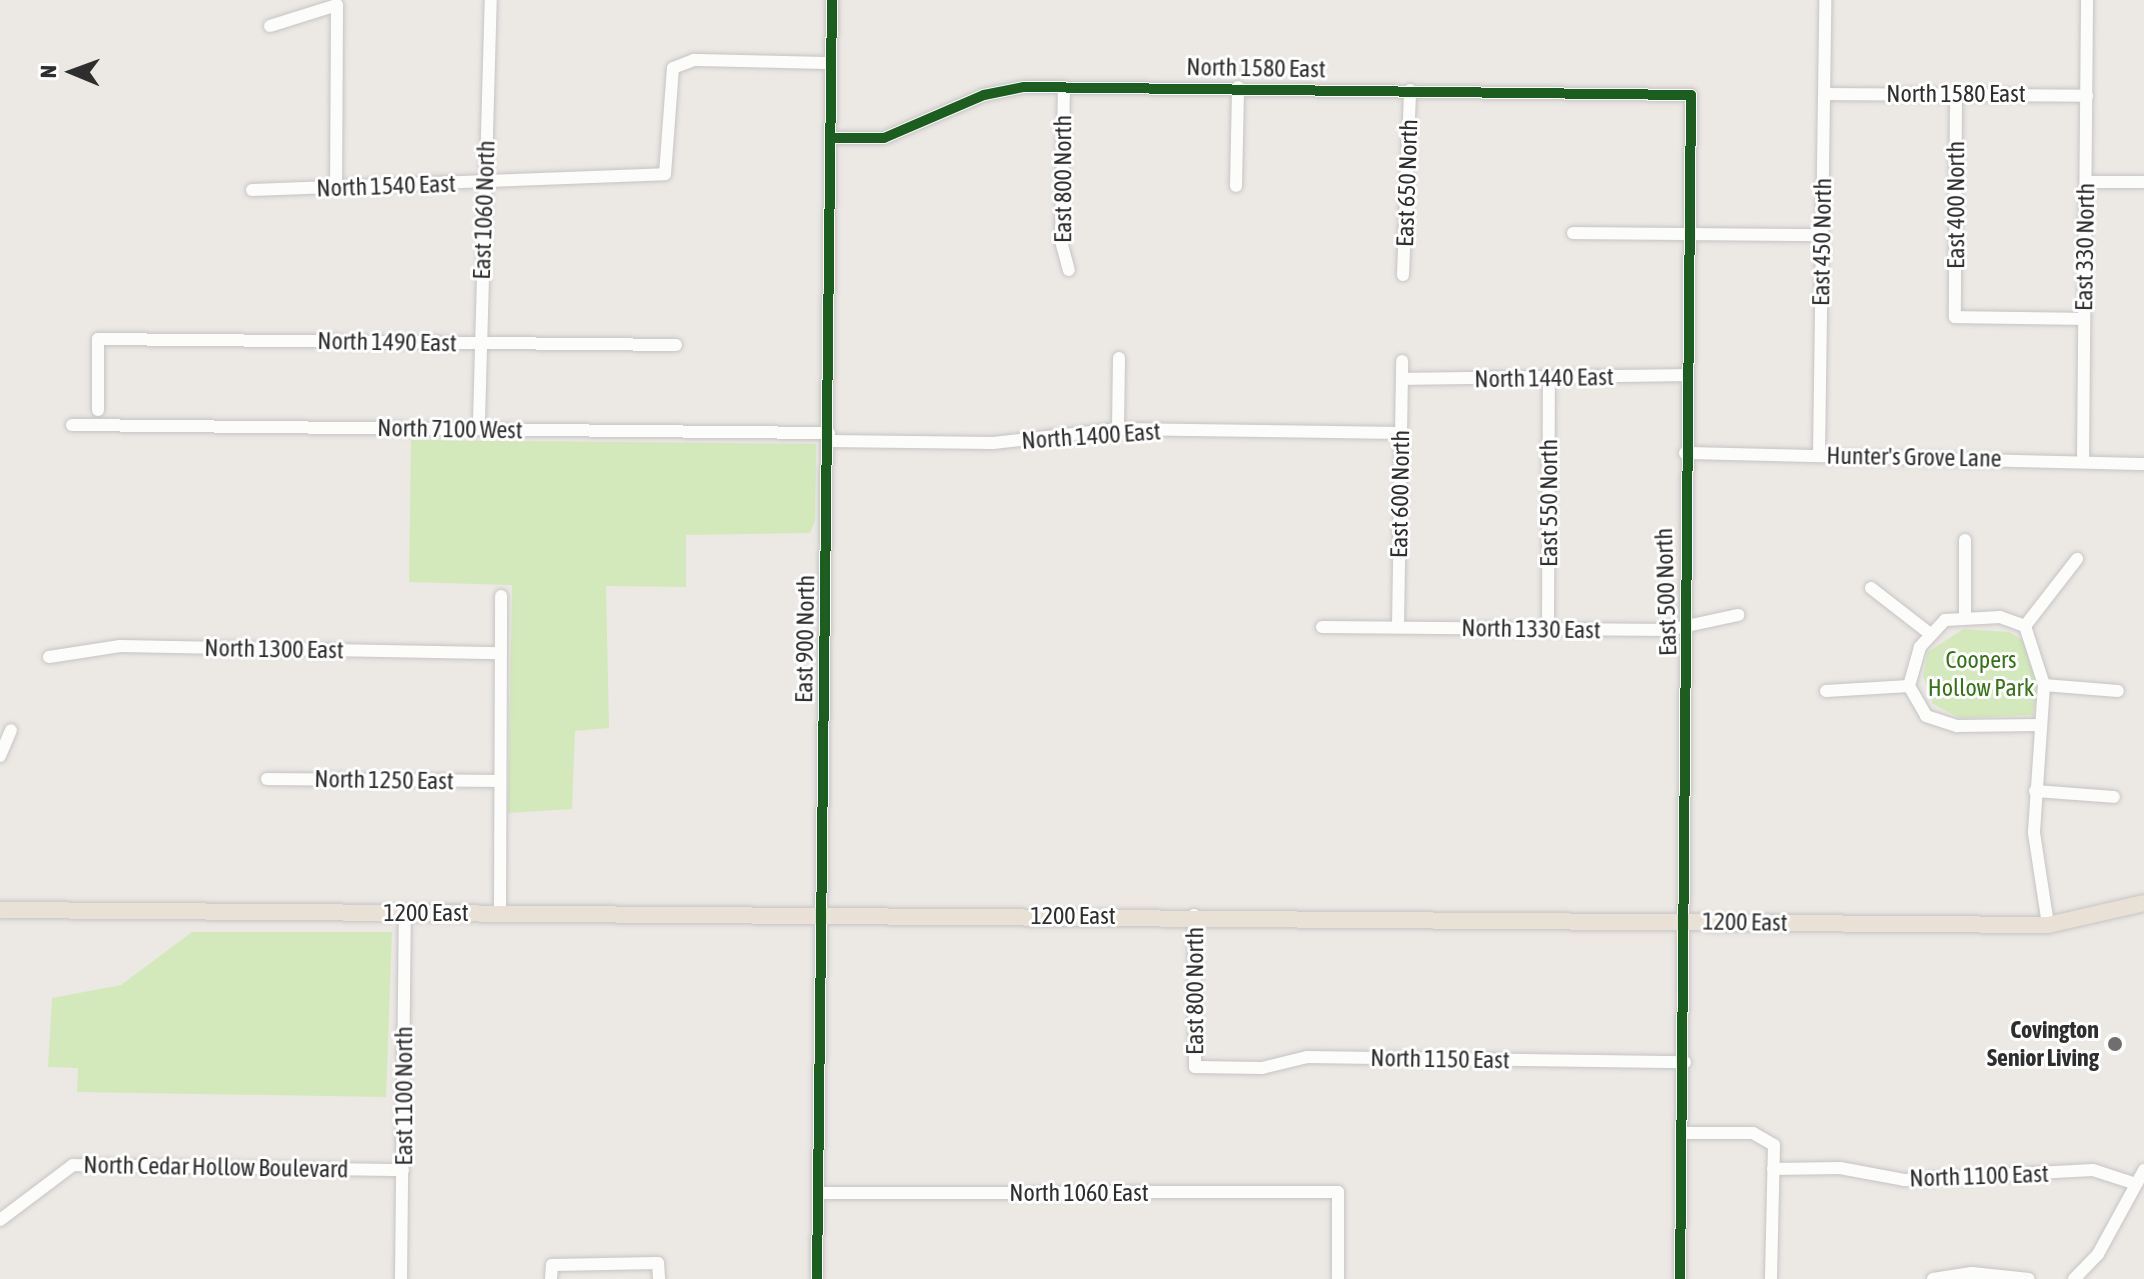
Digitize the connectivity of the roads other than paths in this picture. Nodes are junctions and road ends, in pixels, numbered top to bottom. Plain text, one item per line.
1 (491, 0) edge
2 (832, 0) edge
3 (1825, 0) edge
4 (2087, 0) edge
5 (270, 26) dead end
6 (831, 63) junction
7 (1064, 87) junction
8 (1238, 87) junction
9 (1410, 90) junction
10 (1956, 93) junction
11 (1825, 94) junction
12 (1691, 95) joint
13 (2087, 96) junction
14 (831, 138) junction
15 (2086, 182) junction
16 (2144, 182) edge
17 (484, 183) junction
18 (336, 184) junction
19 (1236, 186) dead end
20 (252, 190) dead end
21 (1573, 233) dead end
22 (1689, 235) junction
23 (1821, 235) junction
24 (1069, 270) dead end
25 (1403, 275) dead end
26 (2084, 319) junction
27 (482, 343) junction
28 (676, 345) dead end
29 (1119, 358) dead end
30 (1402, 361) dead end
31 (1686, 375) junction
32 (1549, 378) junction
33 (1402, 379) junction
34 (98, 410) dead end
35 (479, 420) dead end
36 (72, 425) dead end
37 (1118, 429) junction
38 (1401, 433) junction
39 (829, 437) junction
40 (1685, 453) junction
41 (1819, 455) junction
42 (2083, 462) junction
43 (2144, 464) edge
44 (1965, 540) dead end
45 (2077, 559) dead end
46 (1871, 588) dead end
47 (501, 596) dead end
48 (1738, 615) dead end
49 (1965, 616) junction
50 (2025, 626) junction
51 (1322, 627) dead end
52 (1398, 627) junction
53 (1548, 628) junction
54 (1685, 629) junction
55 (1929, 633) junction
56 (501, 653) junction
57 (49, 657) dead end
58 (2044, 685) junction
59 (1909, 686) junction
60 (1826, 691) dead end
61 (2118, 691) dead end
62 (2038, 725) junction
63 (11, 730) dead end
64 (0, 756) edge
65 (267, 779) dead end
66 (500, 781) junction
67 (2035, 791) junction
68 (2114, 797) dead end
69 (2144, 903) edge
70 (0, 910) edge
71 (405, 913) junction
72 (500, 913) junction
73 (1194, 915) junction
74 (822, 920) junction
75 (1686, 921) junction
76 (2048, 925) junction
77 (1685, 1062) junction
78 (1195, 1067) joint
79 (1685, 1133) junction
80 (1773, 1169) junction
81 (403, 1170) junction
82 (2144, 1170) edge
83 (2136, 1184) junction
84 (819, 1193) junction
85 (0, 1220) edge
86 (2078, 1277) edge
87 (401, 1279) edge
88 (551, 1279) edge
89 (659, 1279) edge
90 (817, 1279) edge
91 (1338, 1279) edge
92 (1680, 1279) edge
93 (1771, 1279) edge
94 (1933, 1279) edge
95 (2029, 1279) edge

1 - 17 street, East 1060 North
2 - 6 street, East 900 North
3 - 11 street, East 450 North
4 - 13 street, East 330 North
5 - 18 street
6 - 14 street, East 900 North
6 - 17 street, North 1540 East
7 - 8 street, North 1580 East
7 - 14 street, North 1580 East
7 - 24 street, East 800 North
8 - 9 street, North 1580 East
8 - 19 street
9 - 12 street, North 1580 East
9 - 25 street, East 650 North
10 - 11 street, North 1580 East
10 - 13 street, North 1580 East
10 - 26 street, East 400 North
11 - 23 street, East 450 North
12 - 22 street, East 500 North
13 - 15 street, East 330 North
14 - 39 street, East 900 North
15 - 16 street
15 - 26 street, East 330 North
17 - 18 street, North 1540 East
17 - 27 street, East 1060 North
18 - 20 street, North 1540 East
21 - 22 street
22 - 23 street
22 - 31 street, East 500 North
23 - 41 street, East 450 North
26 - 42 street, East 330 North
27 - 28 street, North 1490 East
27 - 34 street, North 1490 East
27 - 35 street, East 1060 North
29 - 37 street
30 - 33 street, East 600 North
31 - 32 street, North 1440 East
31 - 40 street, East 500 North
32 - 33 street, North 1440 East
32 - 53 street, East 550 North
33 - 38 street, East 600 North
36 - 39 street, North 7100 West
37 - 38 street, North 1400 East
37 - 39 street, North 1400 East
38 - 52 street, East 600 North
39 - 74 street, East 900 North
40 - 41 street, Hunter's Grove Lane
40 - 54 street, East 500 North
41 - 42 street, Hunter's Grove Lane
42 - 43 street, Hunter's Grove Lane
44 - 49 street
45 - 50 street
46 - 55 street
47 - 56 street
48 - 54 street, North 1330 East
49 - 50 street
49 - 55 street
50 - 58 street
51 - 52 street, North 1330 East
52 - 53 street, North 1330 East
53 - 54 street, North 1330 East
54 - 75 street, East 500 North
55 - 59 street
56 - 57 street, North 1300 East
56 - 66 street
58 - 61 street
58 - 62 street
59 - 60 street
59 - 62 street
62 - 67 street
63 - 64 street
65 - 66 street, North 1250 East
66 - 72 street
67 - 68 street
67 - 76 street
69 - 76 main road, 1200 East
70 - 71 main road, 1200 East
71 - 72 main road, 1200 East
71 - 81 street, East 1100 North
72 - 74 main road, 1200 East
73 - 74 main road, 1200 East
73 - 75 main road, 1200 East
73 - 78 street, East 800 North
74 - 84 street, East 900 North
75 - 76 main road, 1200 East
75 - 77 street, East 500 North
77 - 78 street, North 1150 East
77 - 79 street, East 500 North
79 - 80 street
79 - 92 street, East 500 North
80 - 83 street, North 1100 East
80 - 93 street
81 - 85 street, North Cedar Hollow Boulevard
81 - 87 street, East 1100 North
82 - 83 street
83 - 86 street
84 - 90 street, East 900 North
84 - 91 street, North 1060 East
88 - 89 street
94 - 95 street

